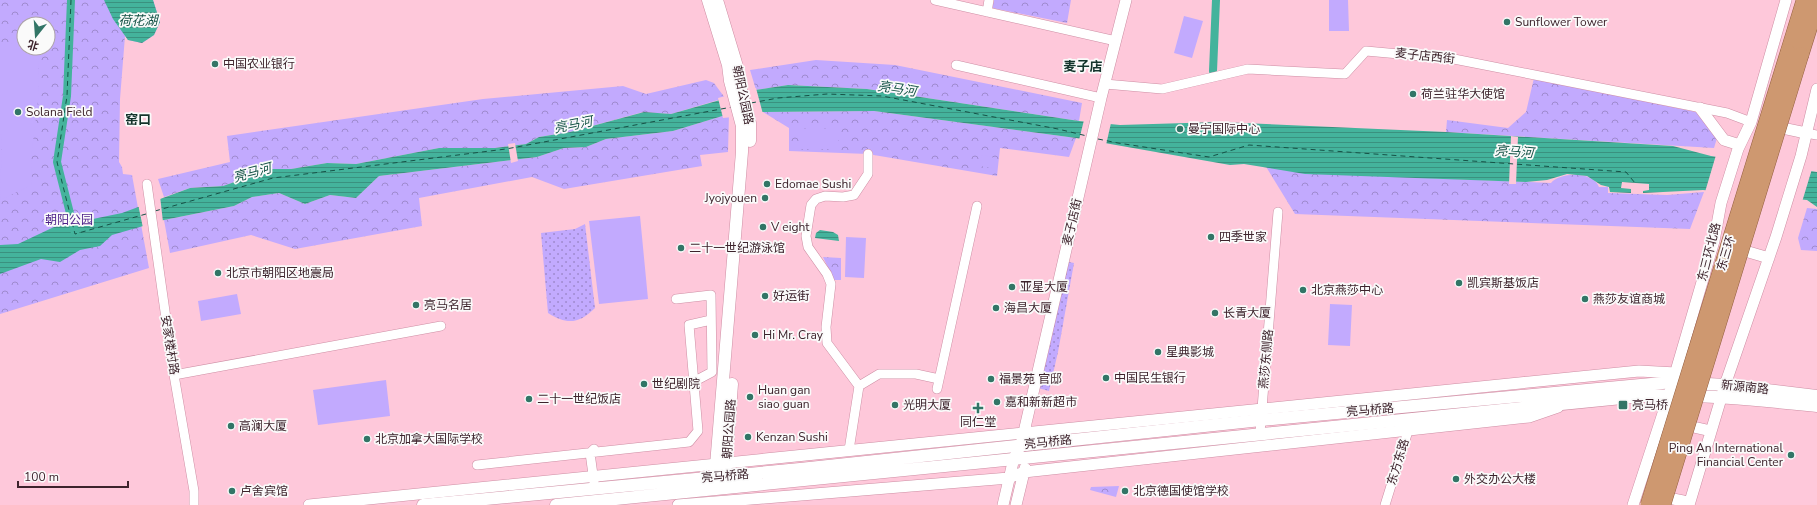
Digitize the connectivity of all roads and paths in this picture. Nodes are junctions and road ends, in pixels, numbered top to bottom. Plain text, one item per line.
1 (708, 0) edge
2 (717, 0) edge
3 (935, 0) edge
4 (989, 0) edge
5 (1126, 0) edge
6 (1786, 0) edge
7 (1804, 0) edge
8 (1817, 4) edge
9 (987, 12) junction
10 (1116, 41) junction
11 (1795, 54) junction
12 (956, 65) dead end
13 (1105, 84) junction
14 (736, 87) junction
15 (1817, 89) edge
16 (1101, 98) junction
17 (1700, 108) junction
18 (1751, 122) junction
19 (746, 125) junction
20 (1812, 134) edge
21 (1739, 147) junction
22 (868, 154) dead end
23 (147, 186) dead end
24 (977, 206) dead end
25 (1278, 212) dead end
26 (1714, 241) junction
27 (1769, 258) junction
28 (676, 299) dead end
29 (711, 320) junction
30 (441, 326) dead end
31 (725, 370) junction
32 (712, 372) junction
33 (174, 375) junction
34 (1679, 378) junction
35 (939, 379) junction
36 (695, 381) junction
37 (859, 386) junction
38 (937, 390) dead end
39 (1723, 390) junction
40 (1674, 395) junction
41 (1817, 396) edge
42 (1817, 406) edge
43 (1261, 414) junction
44 (1661, 420) junction
45 (1407, 425) junction
46 (1711, 431) junction
47 (1024, 432) junction
48 (1260, 433) junction
49 (1021, 445) junction
50 (593, 450) junction
51 (849, 450) junction
52 (1027, 457) junction
53 (1014, 458) junction
54 (722, 463) junction
55 (477, 465) dead end
56 (1024, 472) junction
57 (720, 477) junction
58 (1009, 478) junction
59 (594, 482) junction
60 (721, 488) junction
61 (720, 503) edge
62 (1638, 504) edge
63 (194, 505) edge
64 (309, 505) edge
65 (423, 505) edge
66 (556, 505) edge
67 (678, 505) edge
68 (1003, 505) edge
69 (1016, 505) edge
70 (1385, 505) edge
71 (1663, 505) edge
72 (1684, 505) edge
73 (1688, 505) edge

1 - 14 main road, 朝阳公园路
2 - 14 main road, 朝阳公园路
3 - 9 street
4 - 9 street
5 - 10 street, 麦子店街
6 - 18 street, 东三环北路
7 - 11 highway, 东三环
8 - 11 highway, 东三环
9 - 10 street
10 - 13 street, 麦子店街
11 - 62 highway, 东三环, bridge
11 - 71 highway, 东三环, bridge
12 - 16 street
13 - 16 street, 麦子店街
13 - 17 street, 麦子店西街
14 - 19 main road, 朝阳公园路
15 - 20 street
16 - 47 street, 麦子店街
17 - 18 street, 麦子店西街
17 - 21 street
18 - 20 street
18 - 21 street, 东三环北路
19 - 31 main road, 朝阳公园路
19 - 54 main road, 朝阳公园路
20 - 27 street
21 - 26 street, 东三环北路
22 - 37 street
23 - 33 street, 安家楼村路
24 - 35 street
25 - 43 street, 燕莎东侧路
26 - 27 street
26 - 34 street, 东三环北路
27 - 39 street
28 - 29 street
29 - 32 street
29 - 36 street
30 - 33 street
31 - 32 street
31 - 54 main road, 朝阳公园路
32 - 36 street
33 - 63 street, 安家楼村路
34 - 39 main road, 新源南路
34 - 40 street
34 - 43 main road, 亮马桥路
35 - 37 street
35 - 38 street
36 - 50 street
37 - 51 street
39 - 40 main road, 亮马桥路
39 - 41 main road, 新源南路
39 - 42 main road, 新源南路
39 - 46 street
40 - 44 street
40 - 45 main road, 亮马桥路
43 - 47 street
43 - 48 street, 燕莎东侧路
43 - 49 main road, 亮马桥路
44 - 46 street
44 - 62 street
45 - 48 main road, 亮马桥路
45 - 56 street
45 - 70 street, 东方东路
46 - 73 street
47 - 49 street, 麦子店街
47 - 51 street
48 - 52 main road, 亮马桥路
49 - 52 street
49 - 53 street, 麦子店街
49 - 57 main road, 亮马桥路
50 - 55 street
50 - 59 street
51 - 54 street
52 - 53 main road, 亮马桥路
52 - 56 street
53 - 58 street, 麦子店街
53 - 60 main road, 亮马桥路
54 - 57 main road, 朝阳公园路
54 - 59 street
56 - 58 street
56 - 69 street
57 - 59 main road, 亮马桥路
57 - 60 main road
58 - 61 street
58 - 68 street, 麦子店街
59 - 64 street
59 - 65 main road, 亮马桥路
60 - 61 street
60 - 66 main road, 亮马桥路
61 - 67 street
62 - 72 street

